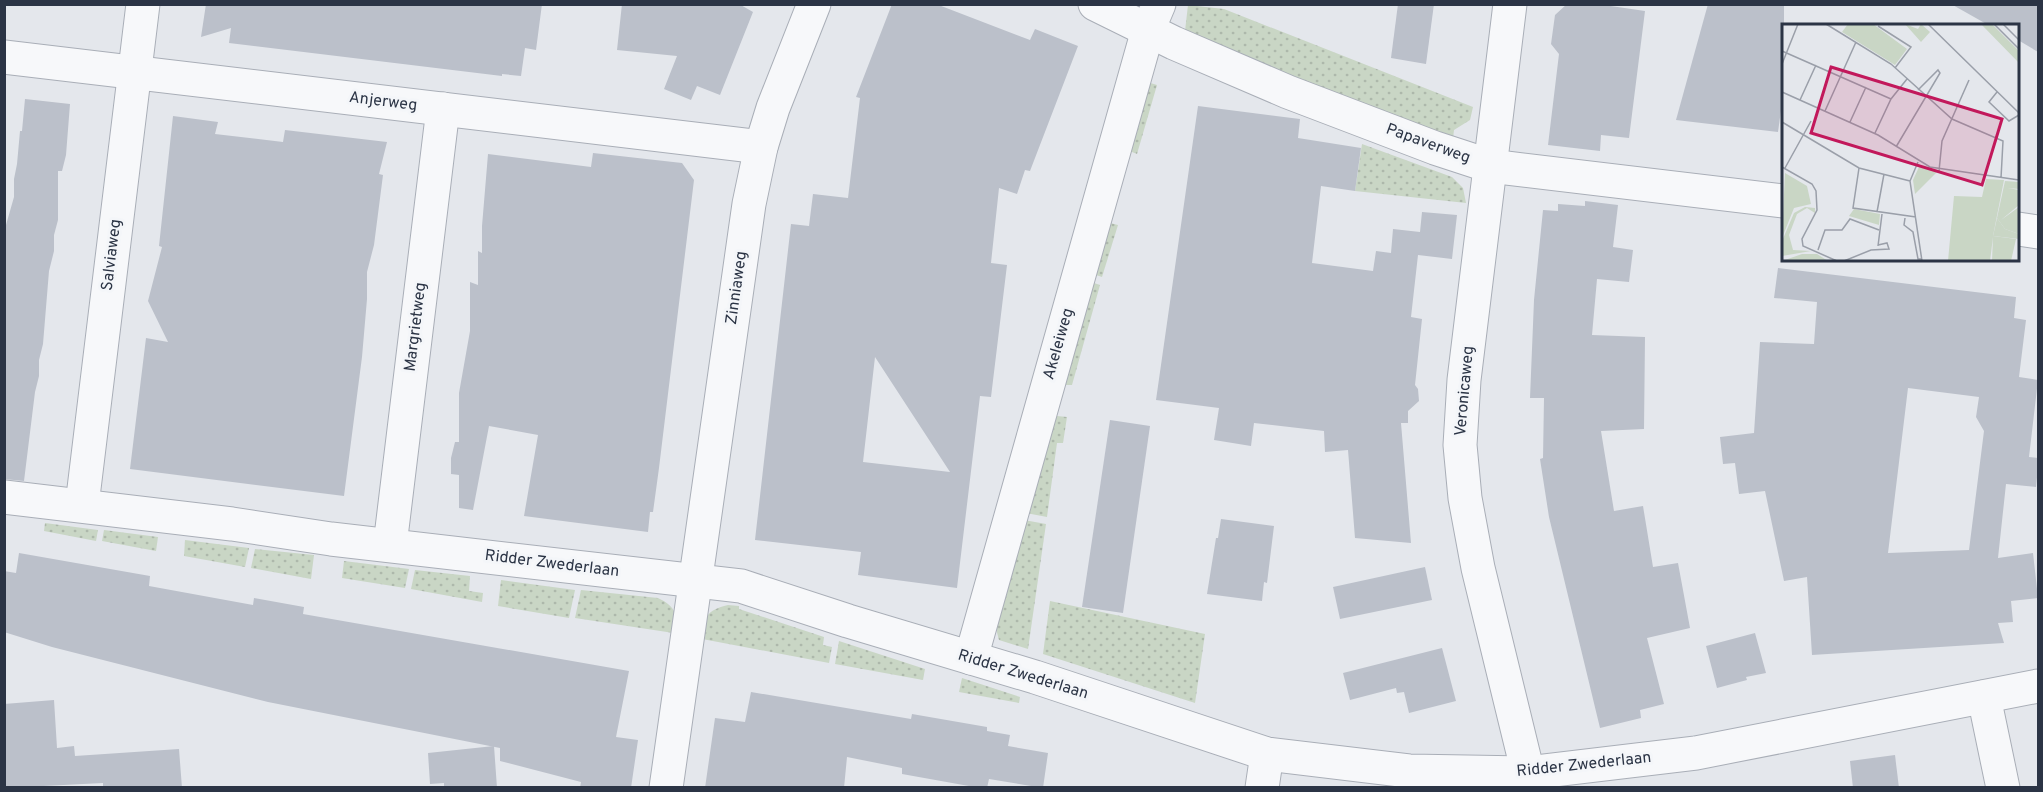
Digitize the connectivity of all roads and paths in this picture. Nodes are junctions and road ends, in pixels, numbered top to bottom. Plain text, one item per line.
1 (143, 4) edge
2 (814, 4) edge
3 (1095, 4) edge
4 (1510, 4) edge
5 (1154, 17) edge
6 (4, 57) edge
7 (135, 72) junction
8 (443, 109) junction
9 (761, 147) junction
10 (1490, 166) junction
11 (1782, 201) edge
12 (2019, 229) edge
13 (2038, 232) edge
14 (4, 497) edge
15 (82, 505) junction
16 (390, 545) junction
17 (695, 580) junction
18 (971, 658) junction
19 (2038, 686) edge
20 (1984, 697) junction
21 (1267, 754) junction
22 (1528, 773) junction
23 (666, 788) edge
24 (1262, 788) edge
25 (2003, 788) edge

1 - 7 street, Salviaweg
2 - 9 street, Zinniaweg
3 - 5 street, Papaverweg
4 - 10 street, Veronicaweg
5 - 10 street, Papaverweg
5 - 18 street, Akeleiweg
6 - 7 street, Anjerweg
7 - 8 street, Anjerweg
7 - 15 street, Salviaweg
8 - 9 street, Anjerweg
8 - 16 street, Margrietweg
9 - 17 street, Zinniaweg
10 - 11 street, Papaverweg
10 - 22 street, Veronicaweg
12 - 13 street
14 - 15 street, Ridder Zwederlaan
15 - 16 street, Ridder Zwederlaan
16 - 17 street, Ridder Zwederlaan
17 - 18 street, Ridder Zwederlaan
17 - 23 street, Zinniaweg
18 - 21 street, Ridder Zwederlaan
19 - 20 street, Ridder Zwederlaan
20 - 22 street, Ridder Zwederlaan
20 - 25 street
21 - 22 street, Ridder Zwederlaan
21 - 24 street

